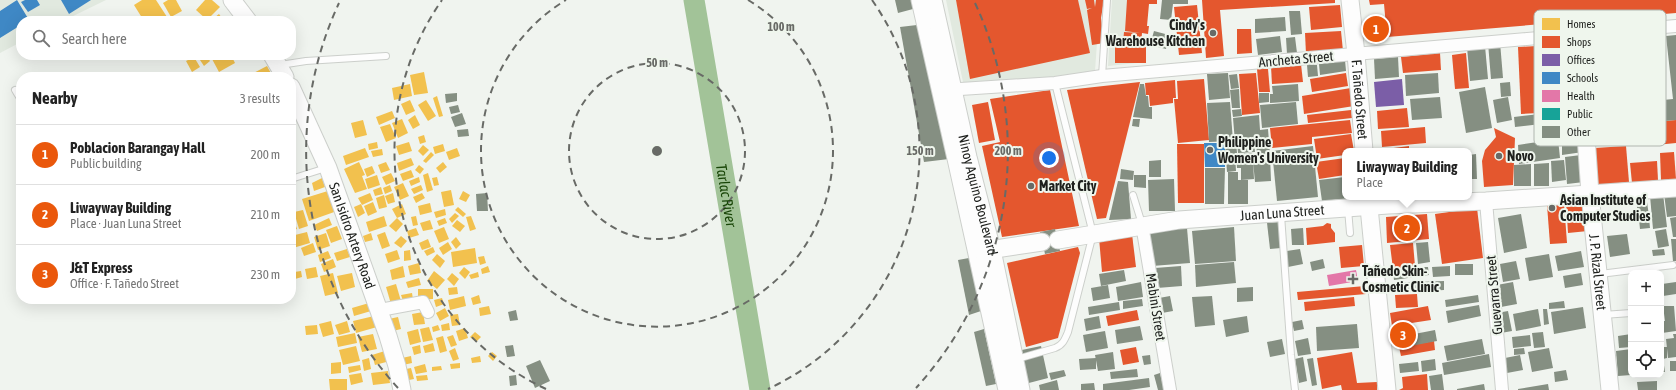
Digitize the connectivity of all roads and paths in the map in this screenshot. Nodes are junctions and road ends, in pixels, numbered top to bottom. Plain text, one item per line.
1 (232, 0) edge
2 (920, 0) edge
3 (933, 0) edge
4 (1107, 0) edge
5 (1350, 0) edge
6 (244, 16) edge
7 (1676, 26) edge
8 (1666, 27) edge
9 (1534, 39) edge
10 (1356, 54) junction
11 (386, 56) dead end
12 (279, 66) edge
13 (1102, 76) junction
14 (1055, 83) junction
15 (947, 90) junction
16 (296, 97) edge
17 (1587, 146) edge
18 (1364, 148) edge
19 (328, 168) junction
20 (296, 178) edge
21 (1676, 188) edge
22 (1590, 194) junction
23 (1133, 196) dead end
24 (1486, 200) junction
25 (1368, 202) edge
26 (1348, 209) junction
27 (1281, 213) junction
28 (1142, 225) junction
29 (1093, 234) junction
30 (1350, 234) dead end
31 (984, 251) junction
32 (1673, 265) dead end
33 (1599, 274) junction
34 (380, 310) junction
35 (428, 312) dead end
36 (1628, 313) edge
37 (1603, 315) junction
38 (1008, 361) junction
39 (402, 390) edge
40 (1006, 390) edge
41 (1022, 390) edge
42 (1170, 390) edge
43 (1295, 390) edge
44 (1387, 390) edge
45 (1502, 390) edge
46 (1610, 390) edge

1 - 6 main road
2 - 15 main road, Ninoy Aquino Boulevard
3 - 15 main road, Ninoy Aquino Boulevard
4 - 13 lane
5 - 10 main road, F. Tañedo Street
7 - 8 street, Ancheta Street
9 - 10 street, Ancheta Street
10 - 13 street, Ancheta Street
10 - 18 main road, F. Tañedo Street
11 - 12 lane
13 - 14 street, Ancheta Street
14 - 15 street, Ancheta Street
14 - 29 lane
15 - 31 main road, Ninoy Aquino Boulevard
16 - 19 main road, San Isidro Artery Road
17 - 22 main road, J. P. Rizal Street
19 - 20 lane
19 - 34 main road, San Isidro Artery Road
21 - 22 main road, Juan Luna Street
22 - 24 main road, Juan Luna Street
22 - 33 main road, J. P. Rizal Street
23 - 28 lane
24 - 25 main road, Juan Luna Street
24 - 45 street, Guevarra Street
25 - 26 main road, Juan Luna Street
25 - 44 main road
26 - 27 main road, Juan Luna Street
26 - 30 lane
27 - 28 main road, Juan Luna Street
27 - 43 lane
28 - 29 main road, Juan Luna Street
28 - 42 street, Mabini Street
29 - 31 main road, Juan Luna Street
29 - 38 lane
31 - 38 main road, Ninoy Aquino Boulevard
32 - 33 lane
33 - 37 main road, J. P. Rizal Street
34 - 35 street
34 - 39 main road, San Isidro Artery Road
36 - 37 lane
37 - 46 main road, J. P. Rizal Street
38 - 40 main road, Ninoy Aquino Boulevard
38 - 41 main road, Ninoy Aquino Boulevard

